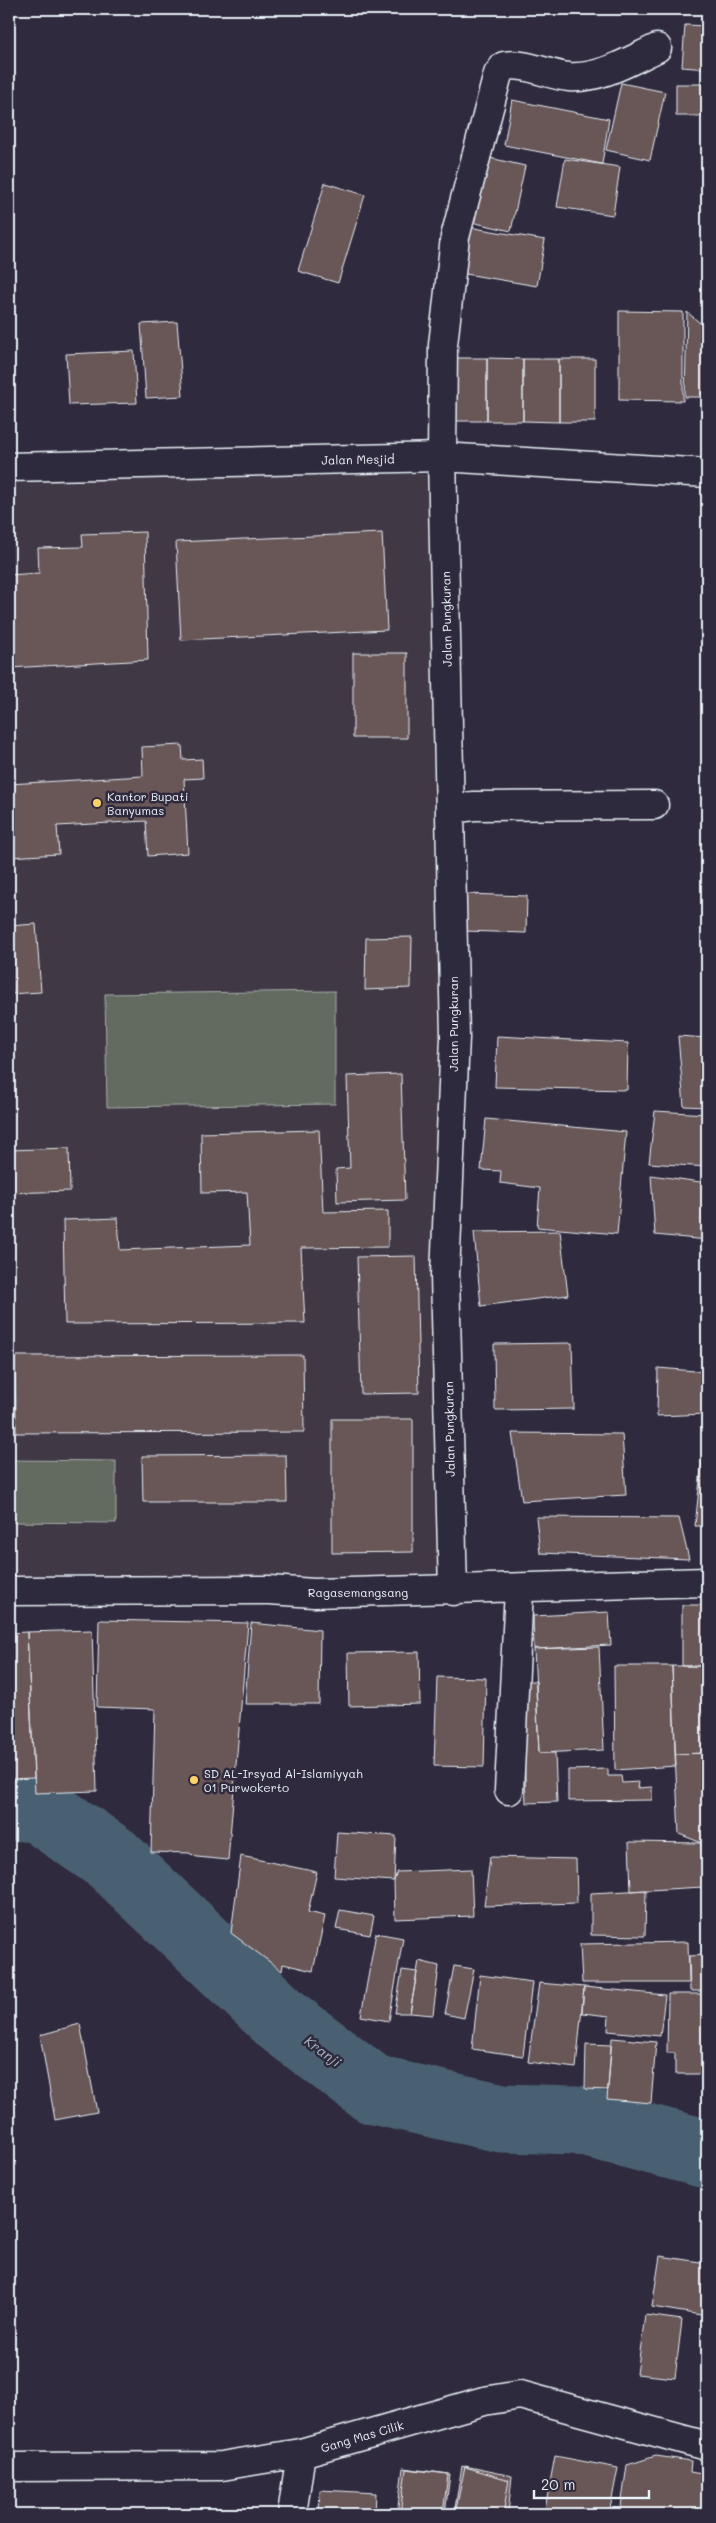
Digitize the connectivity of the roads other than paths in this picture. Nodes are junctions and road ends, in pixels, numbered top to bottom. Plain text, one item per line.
1 (657, 48) dead end
2 (442, 457) junction
3 (9, 467) edge
4 (707, 472) edge
5 (654, 805) dead end
6 (450, 809) junction
7 (707, 1582) edge
8 (519, 1589) junction
9 (9, 1590) edge
10 (452, 1591) junction
11 (510, 1790) dead end
12 (707, 2446) edge
13 (301, 2453) junction
14 (9, 2467) edge
15 (292, 2514) edge

1 - 2 street, Jalan Pungkuran
2 - 3 street, Jalan Mesjid
2 - 4 street, Jalan Mesjid
2 - 6 street, Jalan Pungkuran
5 - 6 street
6 - 10 street, Jalan Pungkuran
7 - 8 street, Ragasemangsang
8 - 10 street, Ragasemangsang
8 - 11 street
9 - 10 street, Ragasemangsang
12 - 13 street, Gang Mas Cilik
13 - 14 street, Gang Mas Cilik
13 - 15 street

